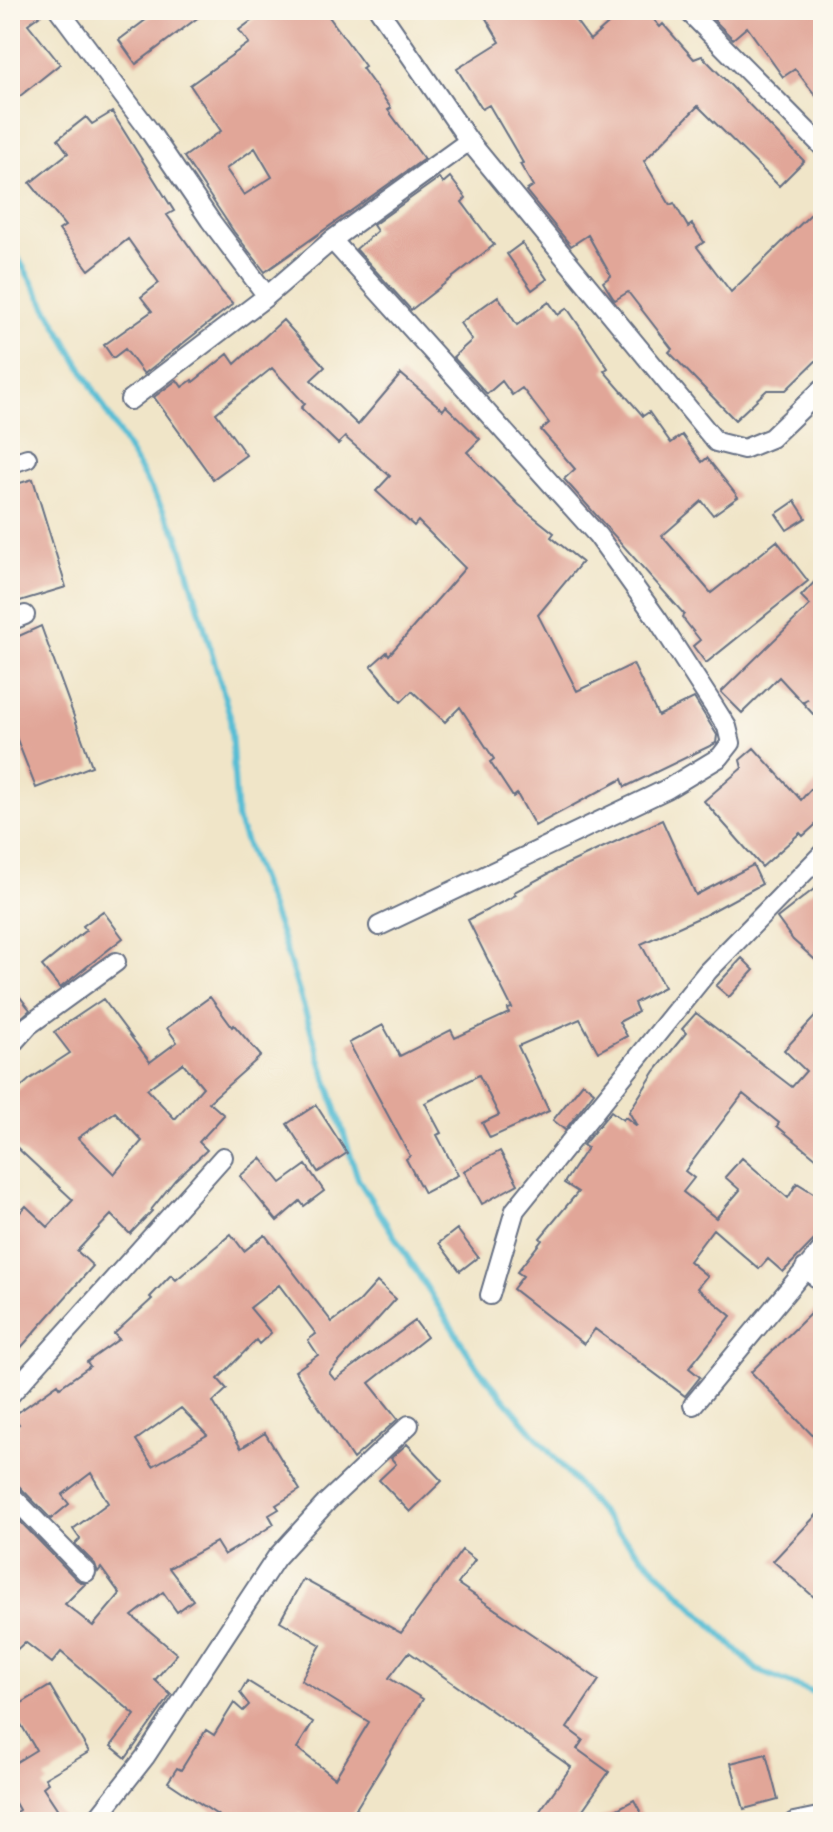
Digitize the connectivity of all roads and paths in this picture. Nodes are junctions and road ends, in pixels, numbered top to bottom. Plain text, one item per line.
1 (59, 10) edge
2 (379, 10) edge
3 (687, 10) edge
4 (469, 141) junction
5 (823, 147) edge
6 (332, 240) junction
7 (267, 296) junction
8 (823, 388) edge
9 (130, 400) dead end
10 (823, 853) edge
11 (379, 926) dead end
12 (116, 962) dead end
13 (10, 1046) edge
14 (223, 1157) dead end
15 (823, 1248) edge
16 (805, 1268) junction
17 (823, 1283) edge
18 (490, 1295) dead end
19 (10, 1395) edge
20 (693, 1405) dead end
21 (409, 1425) dead end
22 (10, 1494) edge
23 (86, 1572) dead end
24 (823, 1816) edge
25 (94, 1822) edge
26 (794, 1822) edge

1 - 7 street
2 - 4 street
3 - 5 street
4 - 6 street
4 - 8 street
6 - 7 street
6 - 11 street
7 - 9 street
10 - 18 street
12 - 13 street
14 - 19 street
15 - 16 street
16 - 17 street
16 - 20 street
21 - 25 street
22 - 23 street
24 - 26 street

